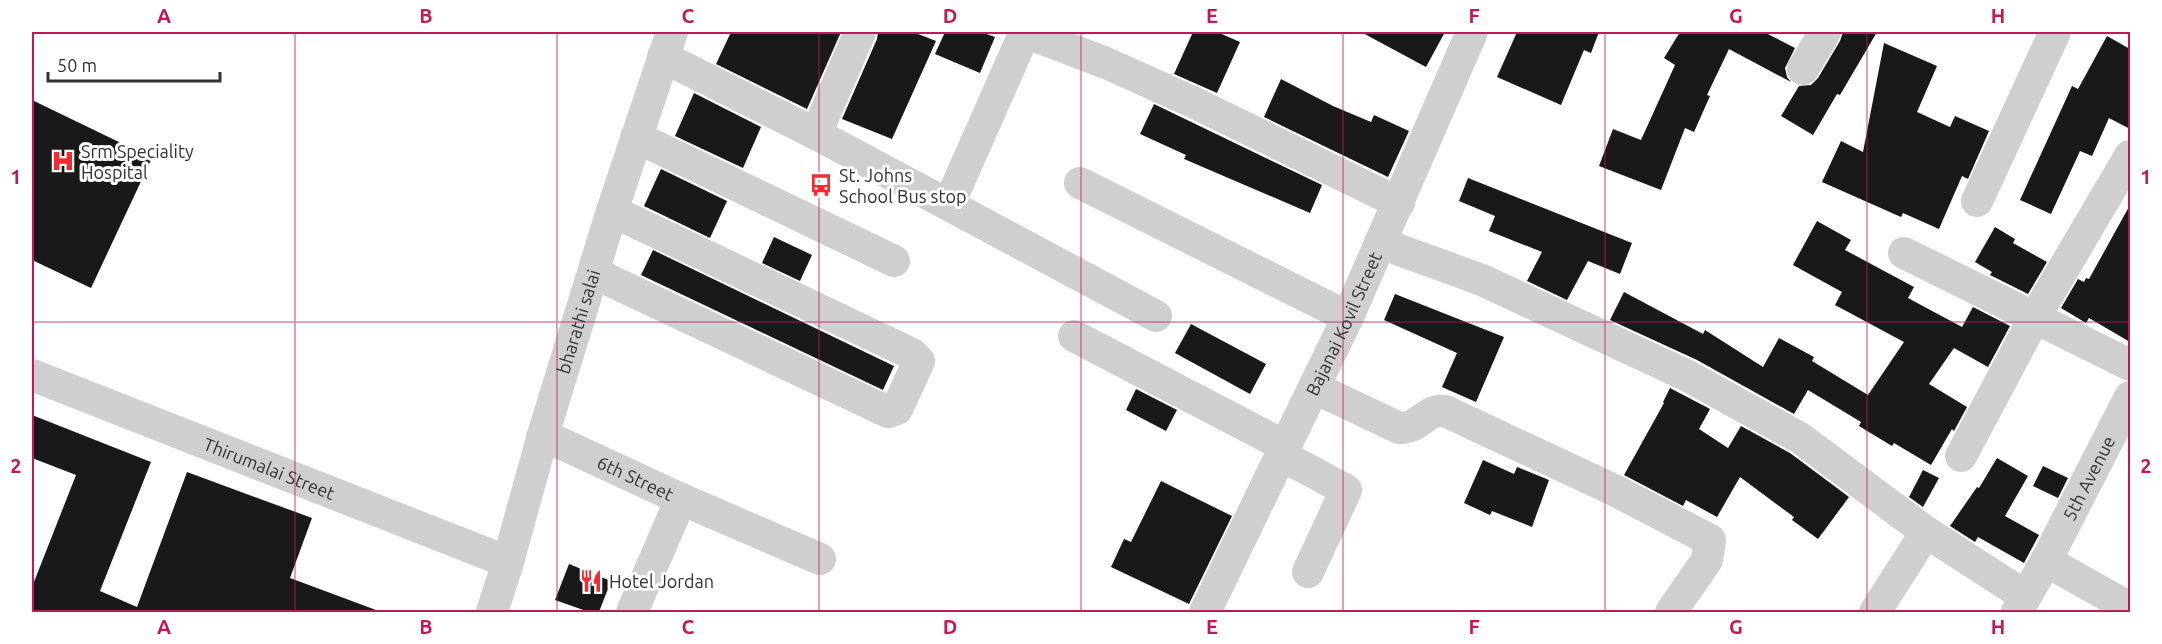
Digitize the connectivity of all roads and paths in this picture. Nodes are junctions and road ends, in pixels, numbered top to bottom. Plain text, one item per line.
1 (860, 32) edge
2 (1025, 32) edge
3 (1472, 32) edge
4 (1825, 32) edge
5 (2055, 32) edge
6 (667, 44) edge
7 (1803, 69) dead end
8 (816, 134) junction
9 (636, 137) junction
10 (2130, 156) edge
11 (1080, 183) dead end
12 (1977, 201) dead end
13 (1398, 203) junction
14 (949, 204) junction
15 (612, 211) junction
16 (1380, 243) junction
17 (1904, 253) dead end
18 (894, 261) dead end
19 (594, 273) junction
20 (1156, 316) dead end
21 (1348, 317) junction
22 (2035, 317) junction
23 (1074, 336) dead end
24 (2130, 365) edge
25 (32, 375) edge
26 (1315, 387) junction
27 (2130, 397) edge
28 (543, 435) junction
29 (1283, 450) junction
30 (1961, 456) dead end
31 (681, 499) junction
32 (1926, 532) junction
33 (820, 560) dead end
34 (2046, 561) junction
35 (508, 562) junction
36 (1308, 572) dead end
37 (2021, 604) edge
38 (2130, 608) edge
39 (492, 612) edge
40 (632, 612) edge
41 (1205, 612) edge
42 (1671, 612) edge
43 (1875, 612) edge

1 - 8 street
2 - 13 street
2 - 14 street
3 - 13 street, Bajanai Kovil Street
4 - 7 street
5 - 12 street
6 - 8 street
6 - 9 street, bharathi salai
8 - 14 street
9 - 15 street, bharathi salai
9 - 18 street
10 - 22 street
11 - 21 street
13 - 16 street, Bajanai Kovil Street
14 - 20 street
15 - 19 street, bharathi salai
15 - 19 street
16 - 21 street, Bajanai Kovil Street
16 - 32 street
17 - 22 street
19 - 28 street, bharathi salai
21 - 26 street, Bajanai Kovil Street
22 - 24 street
22 - 30 street
23 - 29 street
25 - 35 street, Thirumalai Street
26 - 29 street, Bajanai Kovil Street
26 - 42 street
27 - 34 street, 5th Avenue
28 - 31 street, 6th Street
28 - 35 street, bharathi salai
29 - 36 street
29 - 41 street, Bajanai Kovil Street
31 - 33 street
31 - 40 street, 6th Street
32 - 37 street
32 - 43 street
34 - 37 street, 5th Avenue
34 - 38 street
35 - 39 street, bharathi salai

